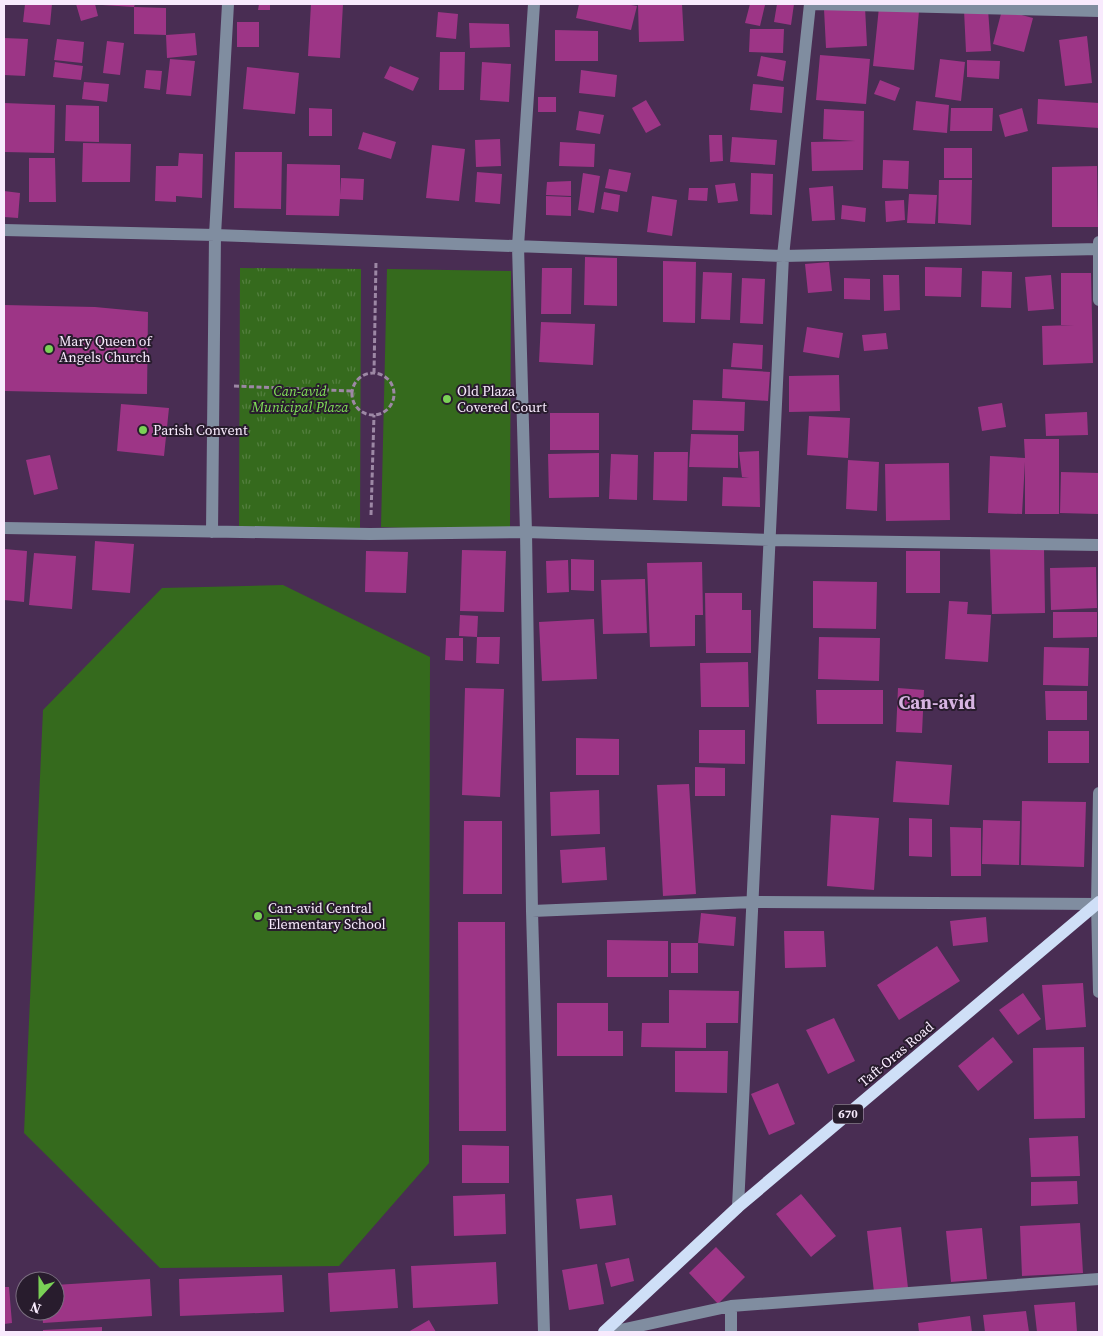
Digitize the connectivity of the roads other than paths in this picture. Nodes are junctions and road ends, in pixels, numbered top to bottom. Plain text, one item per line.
1 (228, 4) edge
2 (534, 4) edge
3 (810, 4) edge
4 (814, 4) edge
5 (1099, 11) edge
6 (4, 230) edge
7 (215, 235) junction
8 (518, 246) junction
9 (1099, 247) edge
10 (783, 256) junction
11 (1099, 300) edge
12 (4, 528) edge
13 (212, 532) junction
14 (526, 532) junction
15 (769, 540) junction
16 (1099, 545) edge
17 (1099, 793) edge
18 (752, 902) junction
19 (1098, 903) edge
20 (532, 910) junction
21 (1099, 992) edge
22 (738, 1207) junction
23 (1099, 1279) edge
24 (731, 1306) junction
25 (544, 1332) edge
26 (604, 1332) edge
27 (611, 1332) edge
28 (731, 1332) edge

1 - 7 street
2 - 8 street
3 - 10 street
4 - 5 street
6 - 7 street
7 - 8 street
7 - 13 street
8 - 10 street
8 - 14 street
9 - 10 street
9 - 11 street
10 - 15 street
12 - 13 street
13 - 14 street
14 - 15 street
14 - 20 street
15 - 16 street
15 - 18 street
17 - 19 street
18 - 19 street
18 - 20 street
18 - 22 street
19 - 21 street
19 - 22 main road, Taft-Oras Road / 670
20 - 25 street
22 - 26 main road, Taft-Oras Road / 670
23 - 24 street
24 - 27 street
24 - 28 street

